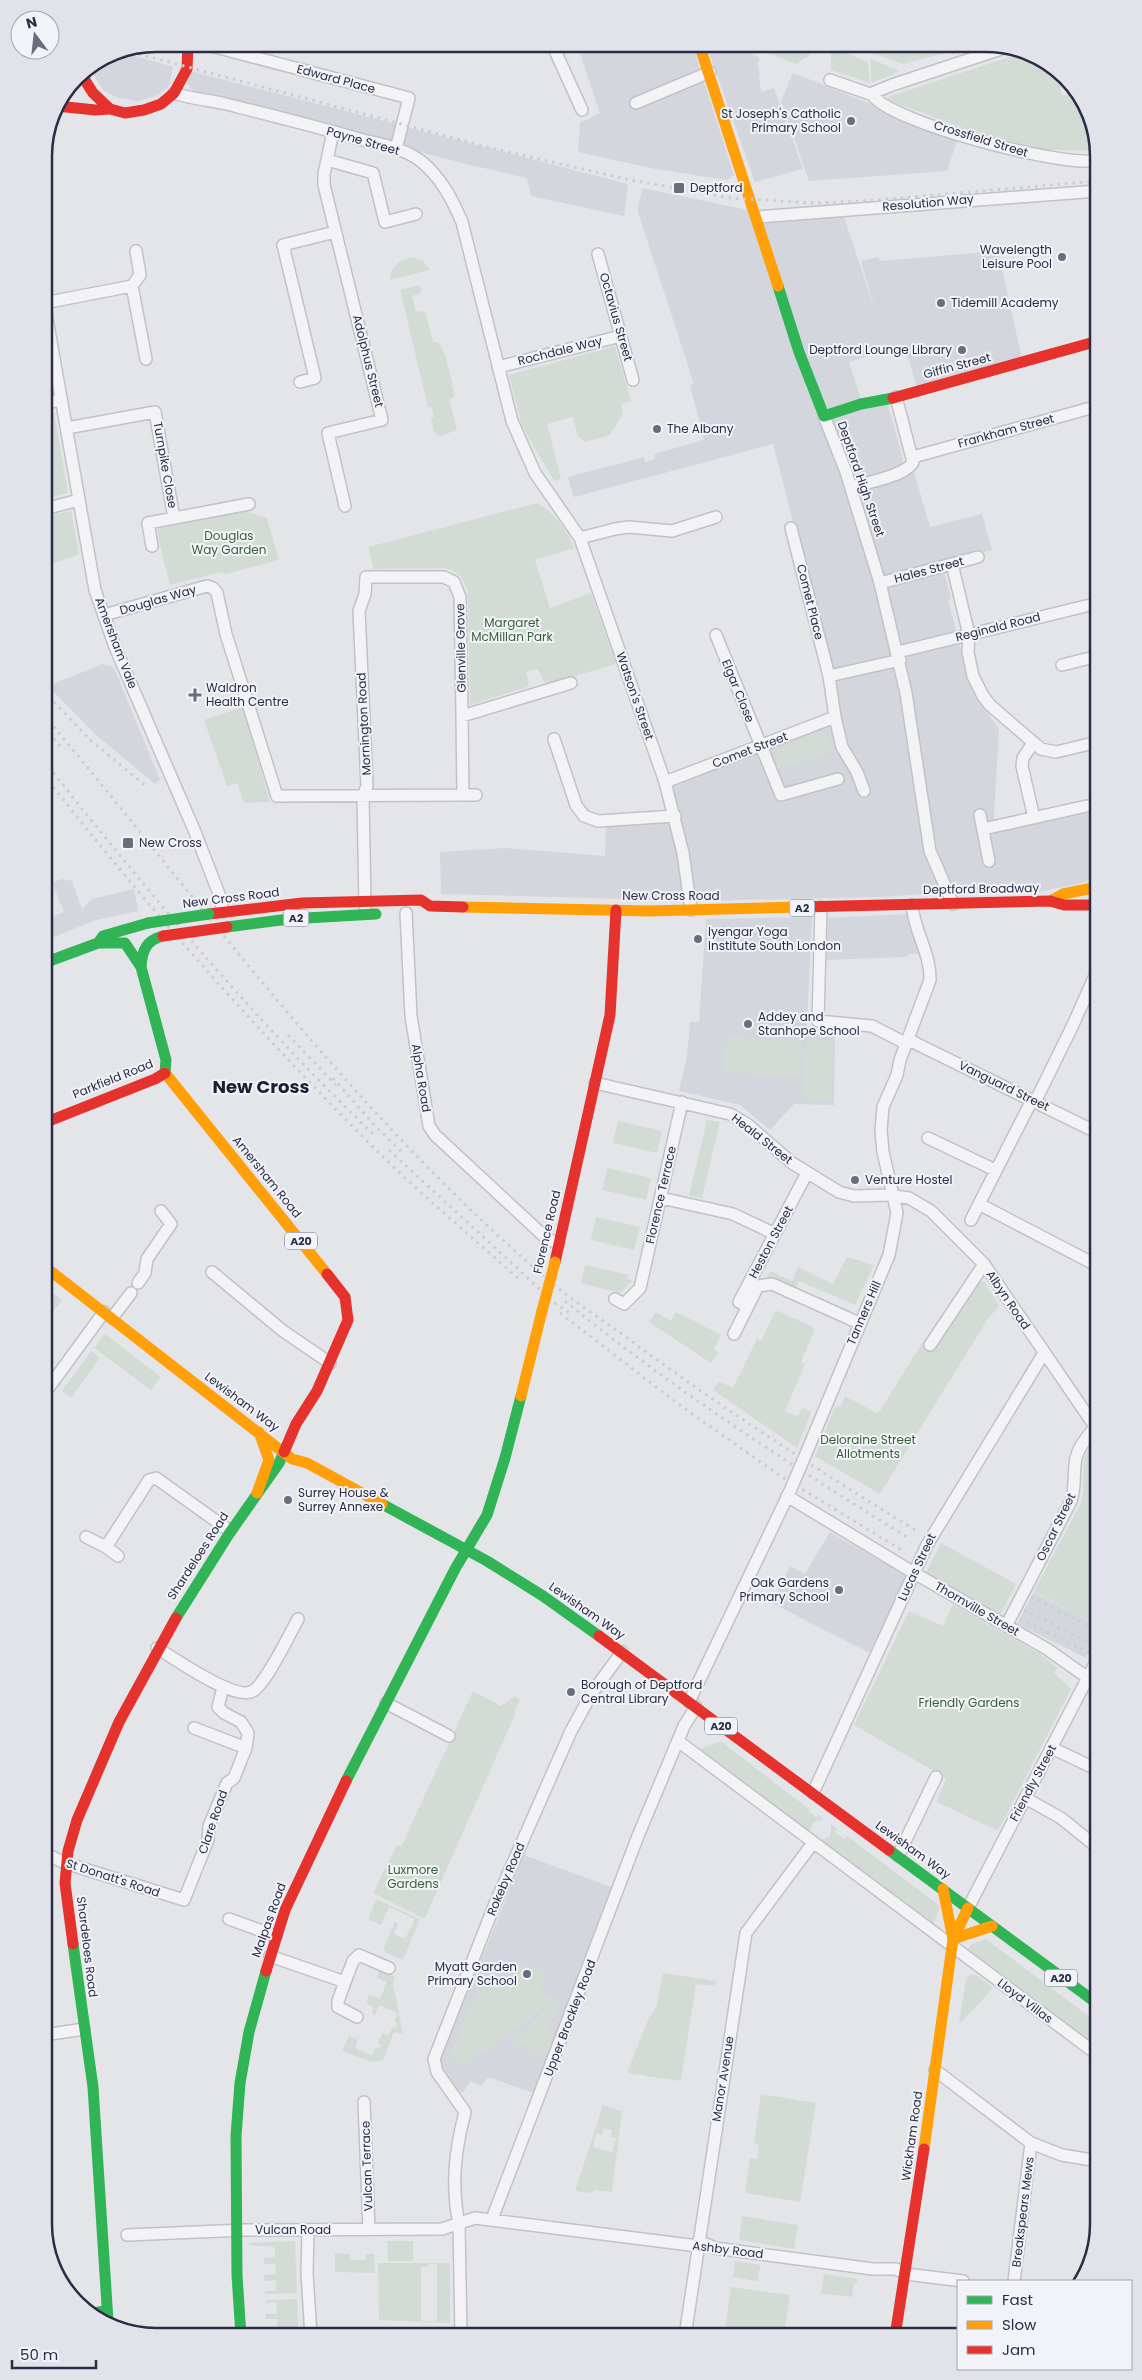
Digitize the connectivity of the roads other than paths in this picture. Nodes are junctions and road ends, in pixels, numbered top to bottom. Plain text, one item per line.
1 (183, 53) edge
2 (238, 53) edge
3 (556, 53) edge
4 (703, 53) edge
5 (989, 53) edge
6 (710, 72) junction
7 (830, 80) dead end
8 (85, 81) edge
9 (176, 88) junction
10 (872, 94) junction
11 (636, 104) dead end
12 (65, 107) edge
13 (108, 108) junction
14 (582, 110) dead end
15 (333, 132) junction
16 (396, 149) junction
17 (327, 160) junction
18 (1090, 160) edge
19 (1090, 192) edge
20 (416, 214) dead end
21 (758, 217) junction
22 (335, 232) junction
23 (136, 251) dead end
24 (598, 254) dead end
25 (132, 286) junction
26 (53, 301) edge
27 (621, 336) junction
28 (1090, 343) edge
29 (53, 354) edge
30 (146, 359) dead end
31 (498, 367) junction
32 (633, 380) dead end
33 (300, 382) dead end
34 (896, 397) junction
35 (61, 400) junction
36 (53, 402) edge
37 (1090, 408) edge
38 (824, 416) junction
39 (67, 428) junction
40 (913, 457) junction
41 (851, 487) junction
42 (549, 493) joint
43 (79, 500) junction
44 (249, 504) dead end
45 (53, 506) edge
46 (345, 506) dead end
47 (716, 517) dead end
48 (174, 518) junction
49 (790, 528) dead end
50 (580, 538) junction
51 (152, 546) dead end
52 (978, 557) dead end
53 (952, 564) junction
54 (366, 577) joint
55 (880, 583) junction
56 (1090, 604) edge
57 (104, 615) junction
58 (716, 635) dead end
59 (969, 635) junction
60 (899, 656) junction
61 (1090, 659) edge
62 (1062, 664) dead end
63 (828, 676) junction
64 (571, 683) dead end
65 (462, 716) junction
66 (835, 717) junction
67 (554, 739) dead end
68 (1033, 743) junction
69 (1090, 744) edge
70 (761, 745) junction
71 (838, 778) dead end
72 (665, 782) junction
73 (864, 791) dead end
74 (463, 795) junction
75 (476, 795) dead end
76 (363, 796) junction
77 (1088, 806) dead end
78 (980, 815) dead end
79 (675, 816) junction
80 (1034, 818) junction
81 (983, 829) junction
82 (989, 861) dead end
83 (1090, 889) edge
84 (364, 901) junction
85 (1050, 901) junction
86 (953, 904) junction
87 (912, 905) junction
88 (1090, 906) edge
89 (821, 907) junction
90 (616, 910) junction
91 (691, 910) junction
92 (220, 912) junction
93 (410, 912) junction
94 (365, 914) junction
95 (98, 943) junction
96 (53, 960) edge
97 (141, 967) junction
98 (1090, 986) edge
99 (908, 1042) junction
100 (165, 1073) junction
101 (596, 1082) junction
102 (1033, 1101) junction
103 (682, 1102) junction
104 (53, 1120) edge
105 (1090, 1129) edge
106 (928, 1138) dead end
107 (995, 1170) junction
108 (807, 1173) junction
109 (894, 1196) junction
110 (661, 1198) junction
111 (979, 1204) junction
112 (161, 1211) dead end
113 (971, 1220) dead end
114 (774, 1234) junction
115 (559, 1244) junction
116 (1090, 1262) edge
117 (984, 1264) junction
118 (52, 1272) edge
119 (212, 1272) dead end
120 (138, 1283) dead end
121 (131, 1293) dead end
122 (615, 1299) dead end
123 (748, 1306) junction
124 (108, 1315) junction
125 (859, 1323) junction
126 (734, 1334) dead end
127 (930, 1345) dead end
128 (1044, 1353) junction
129 (330, 1363) junction
130 (52, 1384) edge
131 (317, 1391) junction
132 (1090, 1419) edge
133 (259, 1432) junction
134 (1090, 1436) edge
135 (284, 1452) junction
136 (307, 1463) junction
137 (257, 1493) junction
138 (789, 1493) junction
139 (230, 1531) junction
140 (86, 1537) dead end
141 (106, 1547) junction
142 (467, 1550) junction
143 (118, 1556) dead end
144 (914, 1573) junction
145 (298, 1619) dead end
146 (1006, 1626) junction
147 (157, 1648) junction
148 (622, 1652) junction
149 (1090, 1674) edge
150 (1088, 1678) junction
151 (223, 1687) junction
152 (386, 1703) junction
153 (693, 1704) junction
154 (194, 1728) dead end
155 (449, 1736) dead end
156 (678, 1741) junction
157 (246, 1748) junction
158 (1052, 1748) junction
159 (1090, 1766) edge
160 (936, 1777) dead end
161 (813, 1793) junction
162 (1025, 1798) junction
163 (1090, 1842) edge
164 (813, 1843) junction
165 (898, 1856) junction
166 (52, 1857) edge
167 (65, 1863) junction
168 (943, 1889) junction
169 (184, 1900) joint
170 (968, 1908) junction
171 (229, 1919) dead end
172 (992, 1926) junction
173 (276, 1936) junction
174 (952, 1943) junction
175 (270, 1956) junction
176 (389, 1968) dead end
177 (345, 1982) junction
178 (1090, 1998) edge
179 (357, 2016) dead end
180 (84, 2029) junction
181 (52, 2034) edge
182 (1090, 2048) edge
183 (935, 2070) junction
184 (364, 2102) dead end
185 (1031, 2143) junction
186 (1090, 2160) edge
187 (492, 2219) junction
188 (459, 2224) junction
189 (369, 2229) junction
190 (236, 2231) junction
191 (308, 2231) junction
192 (127, 2235) dead end
193 (698, 2246) junction
194 (906, 2274) junction
195 (957, 2280) edge
196 (1014, 2280) edge
197 (107, 2316) edge
198 (241, 2327) edge
199 (310, 2327) edge
200 (461, 2327) edge
201 (686, 2328) edge
202 (896, 2328) edge

1 - 9 main road
2 - 16 street, Edward Place
3 - 14 street
4 - 6 main road, Deptford High Street
5 - 10 street
6 - 11 street
6 - 21 main road, Deptford High Street
7 - 10 street, Crossfield Street
8 - 13 main road
9 - 13 main road
9 - 15 street, Payne Street
10 - 18 street, Crossfield Street
12 - 13 main road
15 - 16 street, Payne Street
15 - 17 street, Adolphus Street
16 - 31 street, Payne Street
17 - 20 street
17 - 22 street, Adolphus Street
19 - 21 street, Resolution Way
21 - 38 main road, Deptford High Street
22 - 33 street
22 - 46 street, Adolphus Street
23 - 25 street
24 - 27 street, Octavius Street
25 - 26 street
25 - 30 street
27 - 31 street, Rochdale Way
27 - 32 street, Octavius Street
28 - 34 main road, Giffin Street
29 - 35 street, Amersham Vale
31 - 42 street, Payne Street
34 - 38 main road, Giffin Street
34 - 40 street
35 - 36 street
35 - 39 street, Amersham Vale
37 - 40 street, Frankham Street
38 - 41 street, Deptford High Street
39 - 43 street, Amersham Vale
39 - 48 street, Turnpike Close
40 - 41 street, Frankham Street
41 - 55 street, Deptford High Street
42 - 50 street, Watson's Street
43 - 45 street
43 - 57 street, Amersham Vale
44 - 48 street, Turnpike Close
47 - 50 street
48 - 51 street, Turnpike Close
49 - 63 street, Comet Place
50 - 72 street, Watson's Street
52 - 53 street, Hales Street
53 - 55 street, Hales Street
53 - 59 street
54 - 65 street, Glenville Grove
54 - 76 street, Mornington Road
55 - 60 street, Deptford High Street
56 - 59 street, Reginald Road
57 - 76 street, Douglas Way
57 - 92 street, Amersham Vale
58 - 70 street, Elgar Close
59 - 60 street, Reginald Road
59 - 68 street
60 - 63 street
60 - 86 street, Deptford High Street
61 - 62 street
63 - 66 street
64 - 65 street
65 - 74 street, Glenville Grove
66 - 70 street, Comet Street
66 - 73 street
67 - 79 street
68 - 69 street
68 - 80 street
70 - 71 street, Elgar Close
70 - 72 street, Comet Street
72 - 79 street, Watson's Street
74 - 75 street
74 - 76 street
76 - 84 street, Mornington Road
77 - 80 street
78 - 81 street
79 - 91 street, Watson's Street
80 - 81 street
81 - 82 street
83 - 85 main road, Deptford Broadway / A2
84 - 92 main road, New Cross Road / A2
84 - 93 main road, New Cross Road / A2
84 - 94 street, Mornington Road
85 - 86 main road, Deptford Broadway / A2
85 - 88 main road, Deptford Broadway / A2
86 - 87 main road, Deptford Broadway / A2
87 - 89 main road, New Cross Road / A2
87 - 99 street, Tanners Hill
89 - 91 main road, New Cross Road / A2
89 - 99 street, Vanguard Street
90 - 91 main road, New Cross Road / A2
90 - 93 main road, New Cross Road / A2
90 - 101 main road, Florence Road
92 - 95 main road, New Cross Road / A2, bridge
93 - 94 main road, New Cross Road / A2
93 - 115 street, Alpha Road
94 - 97 main road, New Cross Road / A2, bridge
95 - 96 main road, New Cross Road / A2
95 - 97 main road, A2
97 - 100 main road, A2
98 - 102 street
99 - 102 street, Vanguard Street
99 - 109 street, Tanners Hill
100 - 104 main road, Parkfield Road
100 - 129 main road, Amersham Road / A20
101 - 103 street, Heald Street
101 - 115 main road, Florence Road
102 - 105 street, Vanguard Street
102 - 107 street
103 - 108 street, Heald Street
103 - 110 street, Florence Terrace
106 - 107 street
107 - 111 street
108 - 109 street, Heald Street
108 - 114 street, Heston Street
109 - 117 street, Albyn Road
109 - 125 street, Tanners Hill
110 - 114 street
110 - 122 street, Florence Terrace
111 - 113 street
111 - 116 street
112 - 120 street
114 - 123 street, Heston Street
115 - 142 main road, Florence Road, bridge
117 - 127 street
117 - 128 street, Albyn Road
118 - 124 main road, Lewisham Way / A20
119 - 129 street
121 - 124 street
123 - 125 street, Heston Street
123 - 126 street, Heston Street
124 - 130 street
124 - 133 main road, Lewisham Way / A20
125 - 138 street, Tanners Hill, bridge
128 - 132 street, Albyn Road
128 - 144 street, Lucas Street
129 - 131 main road, Amersham Road / A20
131 - 135 main road, Amersham Road / A20
131 - 136 main road
133 - 135 main road, Lewisham Way / A20
133 - 137 main road
134 - 146 street, Oscar Street
135 - 136 main road, Lewisham Way / A20
135 - 137 main road, Shardeloes Road
136 - 142 main road, Lewisham Way / A20
137 - 139 main road, Shardeloes Road
138 - 144 street, Thornville Street
138 - 153 street, Tanners Hill
139 - 141 street
139 - 147 main road, Shardeloes Road
140 - 141 street
141 - 143 street
142 - 148 main road, Lewisham Way / A20
142 - 152 main road, Malpas Road
144 - 146 street, Thornville Street
144 - 161 street, Lucas Street
145 - 151 street
146 - 150 street, Thornville Street
147 - 151 street
147 - 167 main road, Shardeloes Road
148 - 153 main road, Lewisham Way / A20
148 - 188 street, Rokeby Road
149 - 150 street, Friendly Street
150 - 158 street, Friendly Street
151 - 157 street, Clare Road
152 - 155 street
152 - 173 main road, Malpas Road
153 - 156 street, Tanners Hill
153 - 161 main road, Lewisham Way / A20
154 - 157 street
156 - 164 street
156 - 187 street, Upper Brockley Road
157 - 169 street, Clare Road
158 - 159 street
158 - 162 street, Friendly Street
160 - 165 street
161 - 165 main road, Lewisham Way / A20
162 - 163 street
162 - 170 street, Friendly Street
164 - 174 street
164 - 193 street, Manor Avenue
165 - 168 main road, Lewisham Way / A20
166 - 167 street, St Donatt's Road
167 - 169 street, St Donatt's Road
167 - 180 main road, Shardeloes Road
168 - 170 main road, Lewisham Way / A20
168 - 174 main road, Wickham Road
170 - 172 main road, Lewisham Way / A20
170 - 174 main road, Wickham Road
171 - 173 street
172 - 174 main road
172 - 178 main road, Lewisham Way / A20
173 - 175 main road, Malpas Road
174 - 182 street, Lloyd Villas
174 - 183 main road, Wickham Road
175 - 177 street
175 - 190 main road, Malpas Road
176 - 177 street
177 - 179 street
180 - 181 street
180 - 197 main road, Shardeloes Road
183 - 185 street, Breakspears Mews
183 - 194 main road, Wickham Road
184 - 189 street, Vulcan Terrace
185 - 186 street, Breakspears Mews
185 - 196 street, Breakspears Mews
187 - 188 street
187 - 193 street, Ashby Road
188 - 189 street, Vulcan Road
188 - 200 street
189 - 191 street, Vulcan Road
190 - 191 street, Vulcan Road
190 - 192 street, Vulcan Road
190 - 198 main road, Malpas Road
191 - 199 street
193 - 194 street, Ashby Road
193 - 201 street, Manor Avenue
194 - 195 street, Ashby Road
194 - 202 main road, Wickham Road

